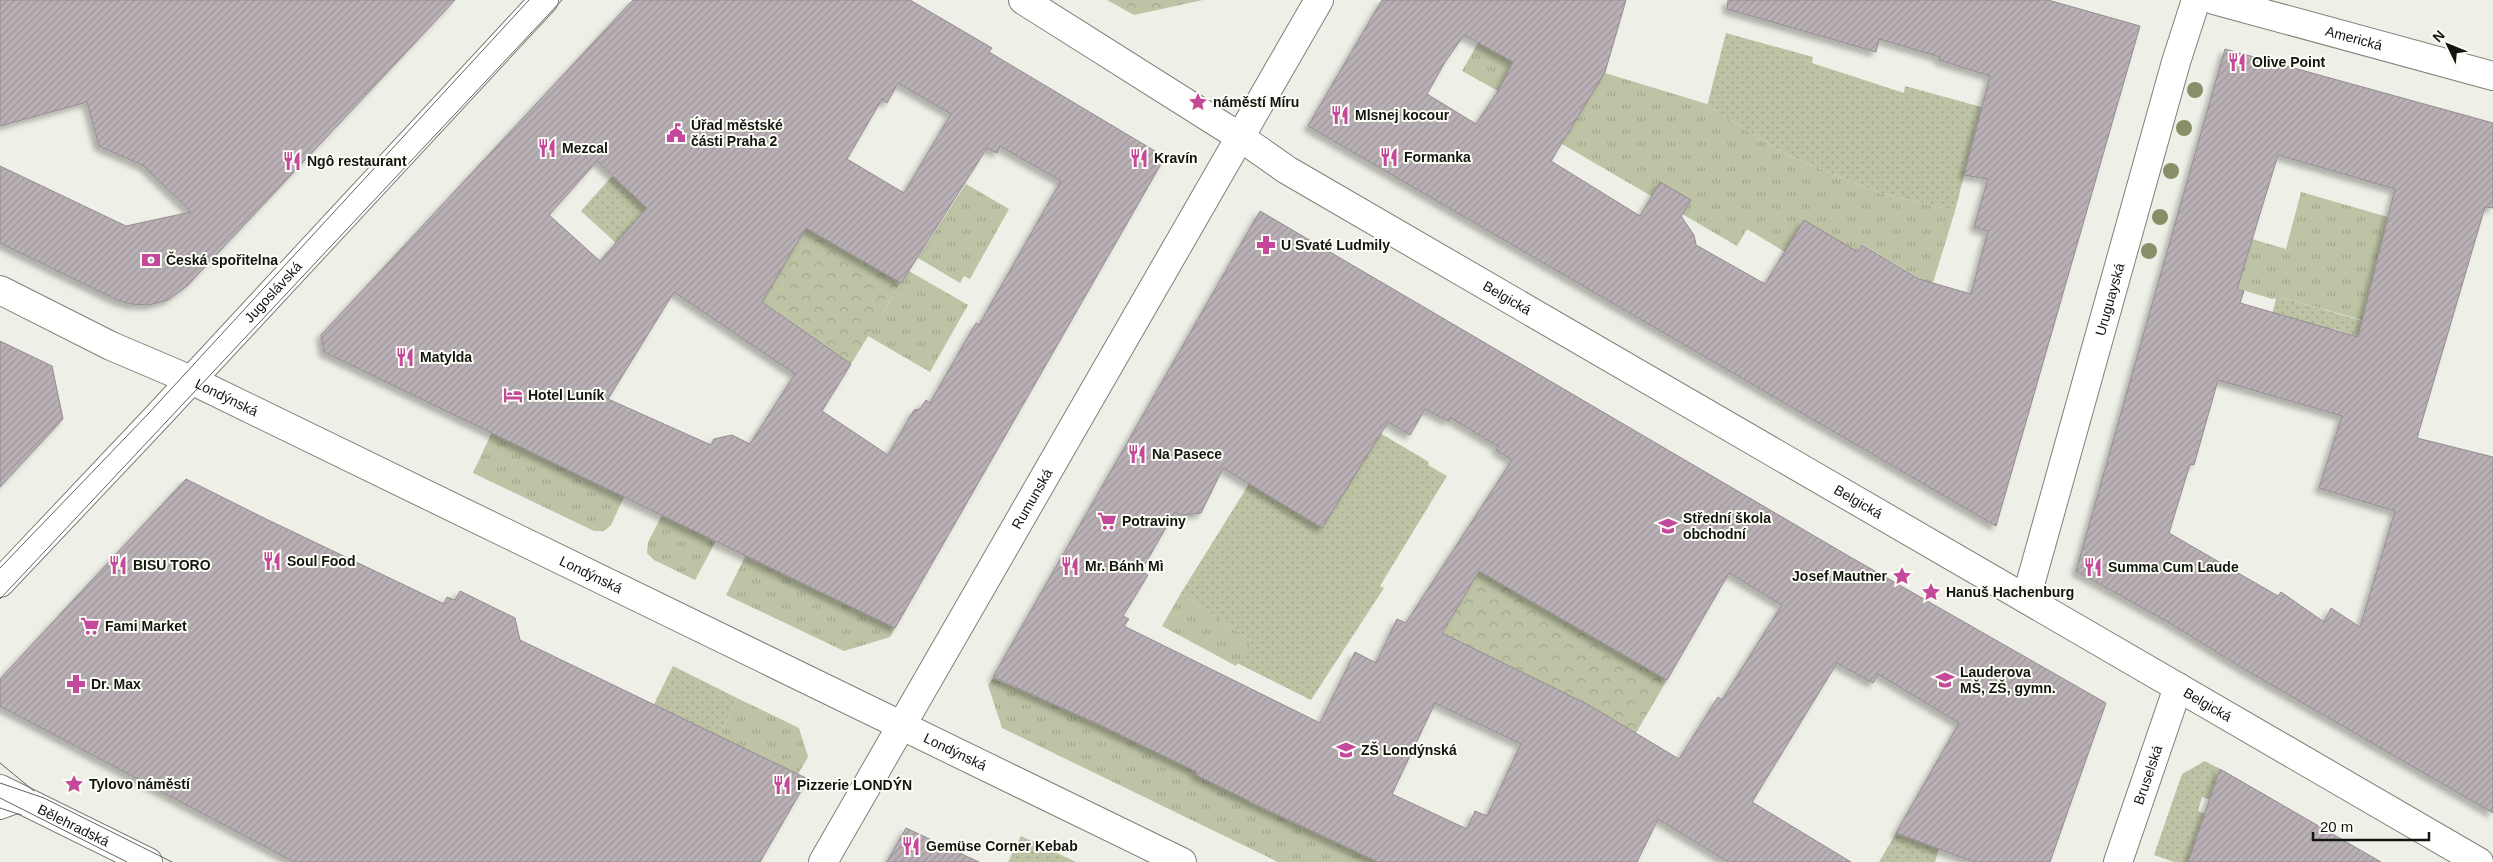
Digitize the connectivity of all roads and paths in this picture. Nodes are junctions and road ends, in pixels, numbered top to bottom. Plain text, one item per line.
1 (544, 0) edge
2 (1023, 0) edge
3 (1319, 0) edge
4 (2196, 0) edge
5 (2214, 0) edge
6 (2493, 76) edge
7 (1240, 137) junction
8 (0, 290) edge
9 (191, 380) junction
10 (0, 583) edge
11 (2026, 599) junction
12 (2178, 687) junction
13 (901, 726) junction
14 (0, 789) edge
15 (25, 801) junction
16 (0, 810) edge
17 (148, 862) edge
18 (823, 862) edge
19 (1182, 862) edge
20 (2118, 862) edge
21 (2479, 862) edge

1 - 9 street, Jugoslávská
2 - 7 street
3 - 7 street
4 - 11 street, Uruguayská
5 - 6 street, Americká
7 - 11 street, Belgická
7 - 13 street, Rumunská
8 - 9 street, Londýnská
9 - 10 street, Jugoslávská
9 - 13 street, Londýnská
11 - 12 street, Belgická
12 - 20 street, Bruselská
12 - 21 street, Belgická
13 - 18 street, Rumunská
13 - 19 street, Londýnská
14 - 15 street, Bělehradská
15 - 16 lane
15 - 17 street, Bělehradská

